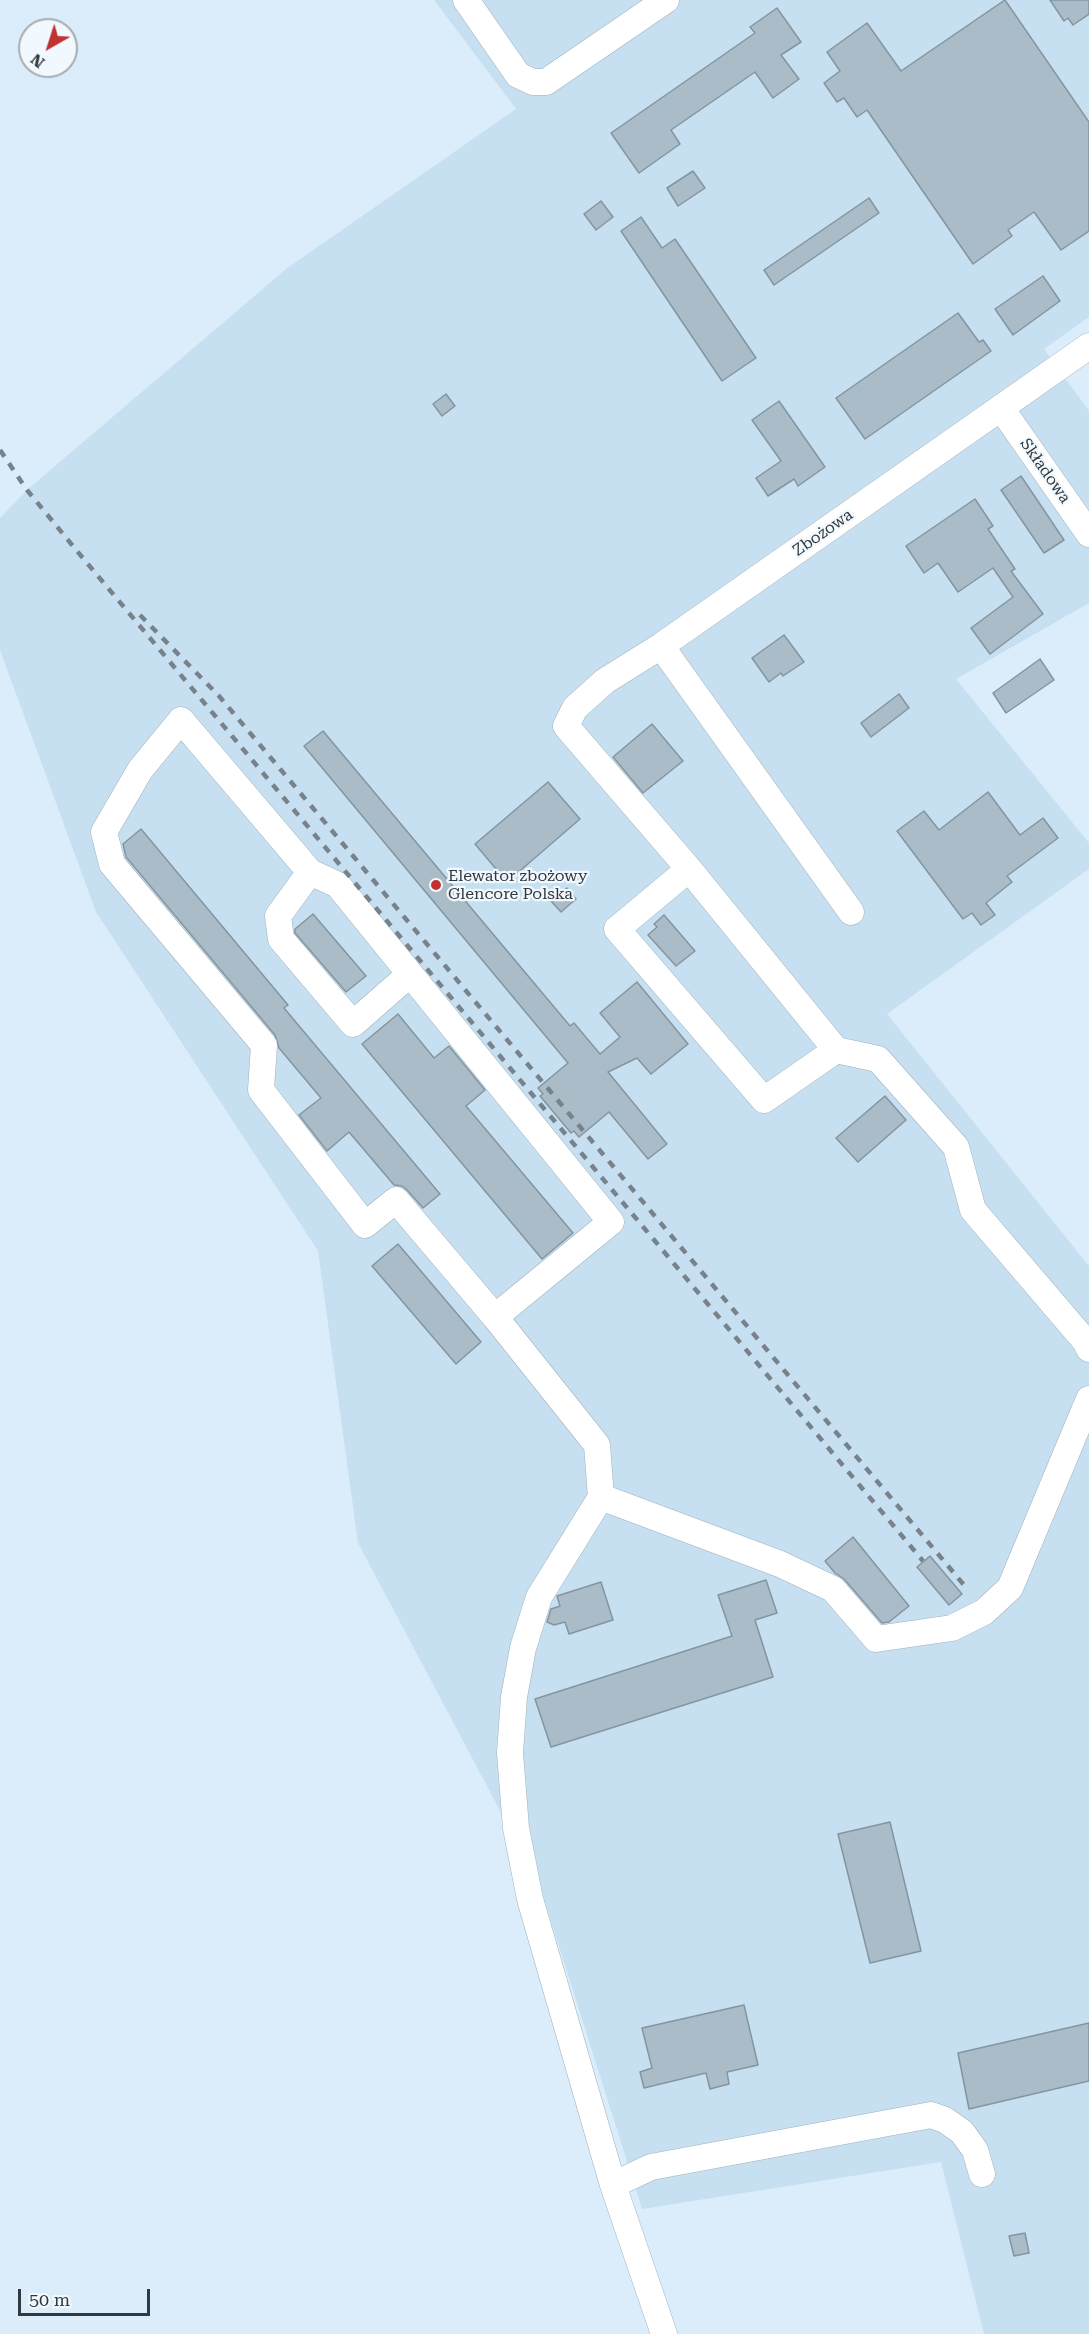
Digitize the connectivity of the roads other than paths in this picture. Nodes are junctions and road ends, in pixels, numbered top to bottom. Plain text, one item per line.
1 (466, 0) edge
2 (666, 0) edge
3 (1089, 346) edge
4 (1001, 408) junction
5 (1089, 534) edge
6 (661, 646) junction
7 (688, 869) junction
8 (310, 872) junction
9 (851, 912) dead end
10 (410, 974) junction
11 (836, 1050) junction
12 (495, 1317) junction
13 (1089, 1349) edge
14 (1089, 1399) edge
15 (601, 1497) junction
16 (982, 2174) dead end
17 (613, 2185) junction
18 (664, 2334) edge

1 - 2 street
3 - 4 street, Zbożowa
4 - 5 street, Składowa
4 - 6 street, Zbożowa
6 - 7 street, Zbożowa
6 - 9 street
7 - 11 street
7 - 11 street
8 - 10 street
8 - 10 street
8 - 12 street
10 - 12 street
11 - 13 street
12 - 15 street
14 - 15 street
15 - 17 street
16 - 17 street
17 - 18 street

